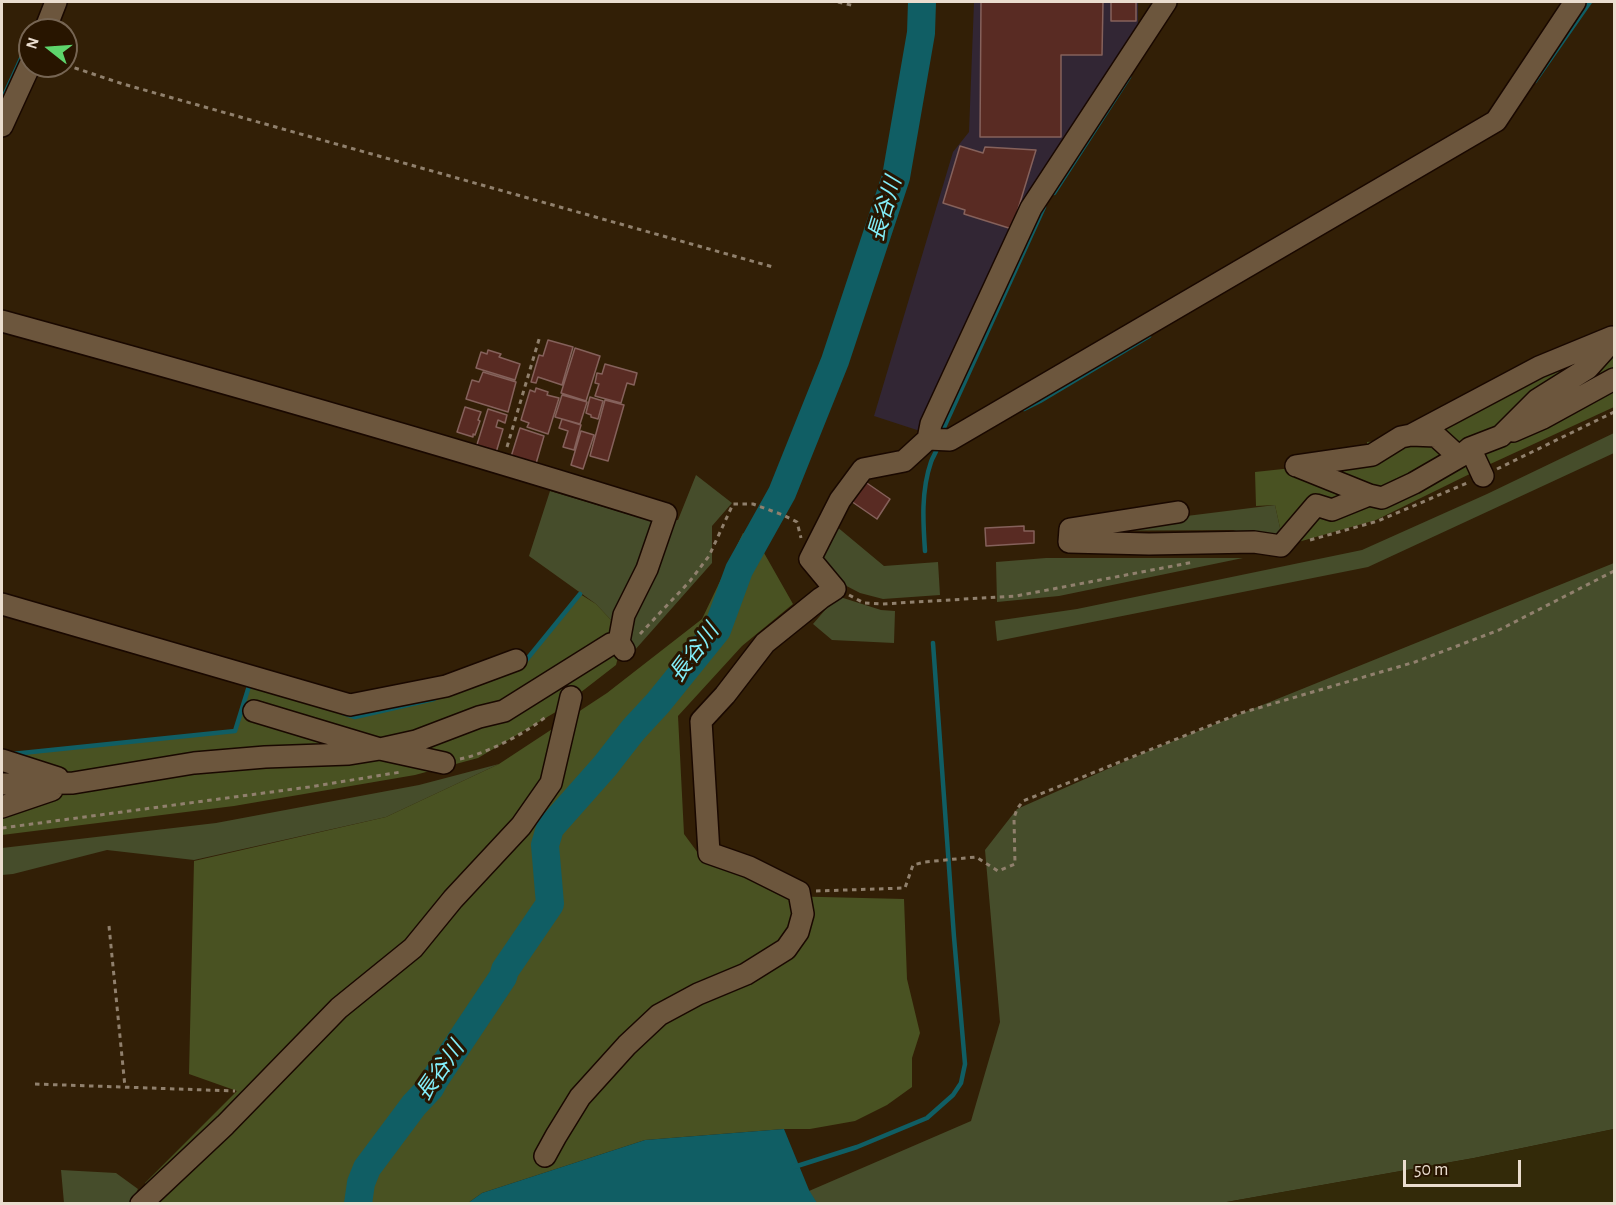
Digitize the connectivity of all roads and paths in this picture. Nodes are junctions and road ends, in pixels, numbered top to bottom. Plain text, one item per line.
1 (56, 2) edge
2 (838, 2) edge
3 (1166, 2) edge
4 (1575, 2) edge
5 (855, 6) dead end
6 (50, 18) edge
7 (78, 69) edge
8 (24, 78) edge
9 (2, 126) edge
10 (773, 267) dead end
11 (2, 321) edge
12 (540, 336) dead end
13 (1614, 338) edge
14 (1614, 380) edge
15 (1411, 435) junction
16 (1501, 436) junction
17 (928, 439) junction
18 (1465, 452) junction
19 (502, 464) junction
20 (1483, 476) dead end
21 (1369, 495) junction
22 (753, 504) dead end
23 (1178, 512) dead end
24 (810, 559) junction
25 (1614, 571) edge
26 (2, 604) edge
27 (516, 660) dead end
28 (571, 697) dead end
29 (254, 711) dead end
30 (380, 749) junction
31 (2, 760) edge
32 (444, 763) dead end
33 (72, 783) junction
34 (2, 784) edge
35 (2, 807) edge
36 (799, 892) junction
37 (109, 926) dead end
38 (35, 1084) dead end
39 (125, 1087) junction
40 (257, 1092) junction
41 (545, 1156) dead end
42 (141, 1203) edge

1 - 6 street
2 - 5 path
3 - 17 street
4 - 17 street
7 - 10 path
8 - 9 street
11 - 19 street
12 - 19 path
13 - 15 street
13 - 16 street
14 - 16 street
15 - 18 street
15 - 21 street
16 - 18 street
17 - 24 street
18 - 20 street
18 - 21 street
19 - 30 street
21 - 23 street
22 - 24 path
24 - 36 street
25 - 36 path
26 - 27 street
28 - 40 street
29 - 30 street
30 - 32 street
30 - 33 street
31 - 33 street
33 - 34 street
33 - 35 street
36 - 41 street
37 - 39 path
38 - 39 path
39 - 40 path
40 - 42 street

